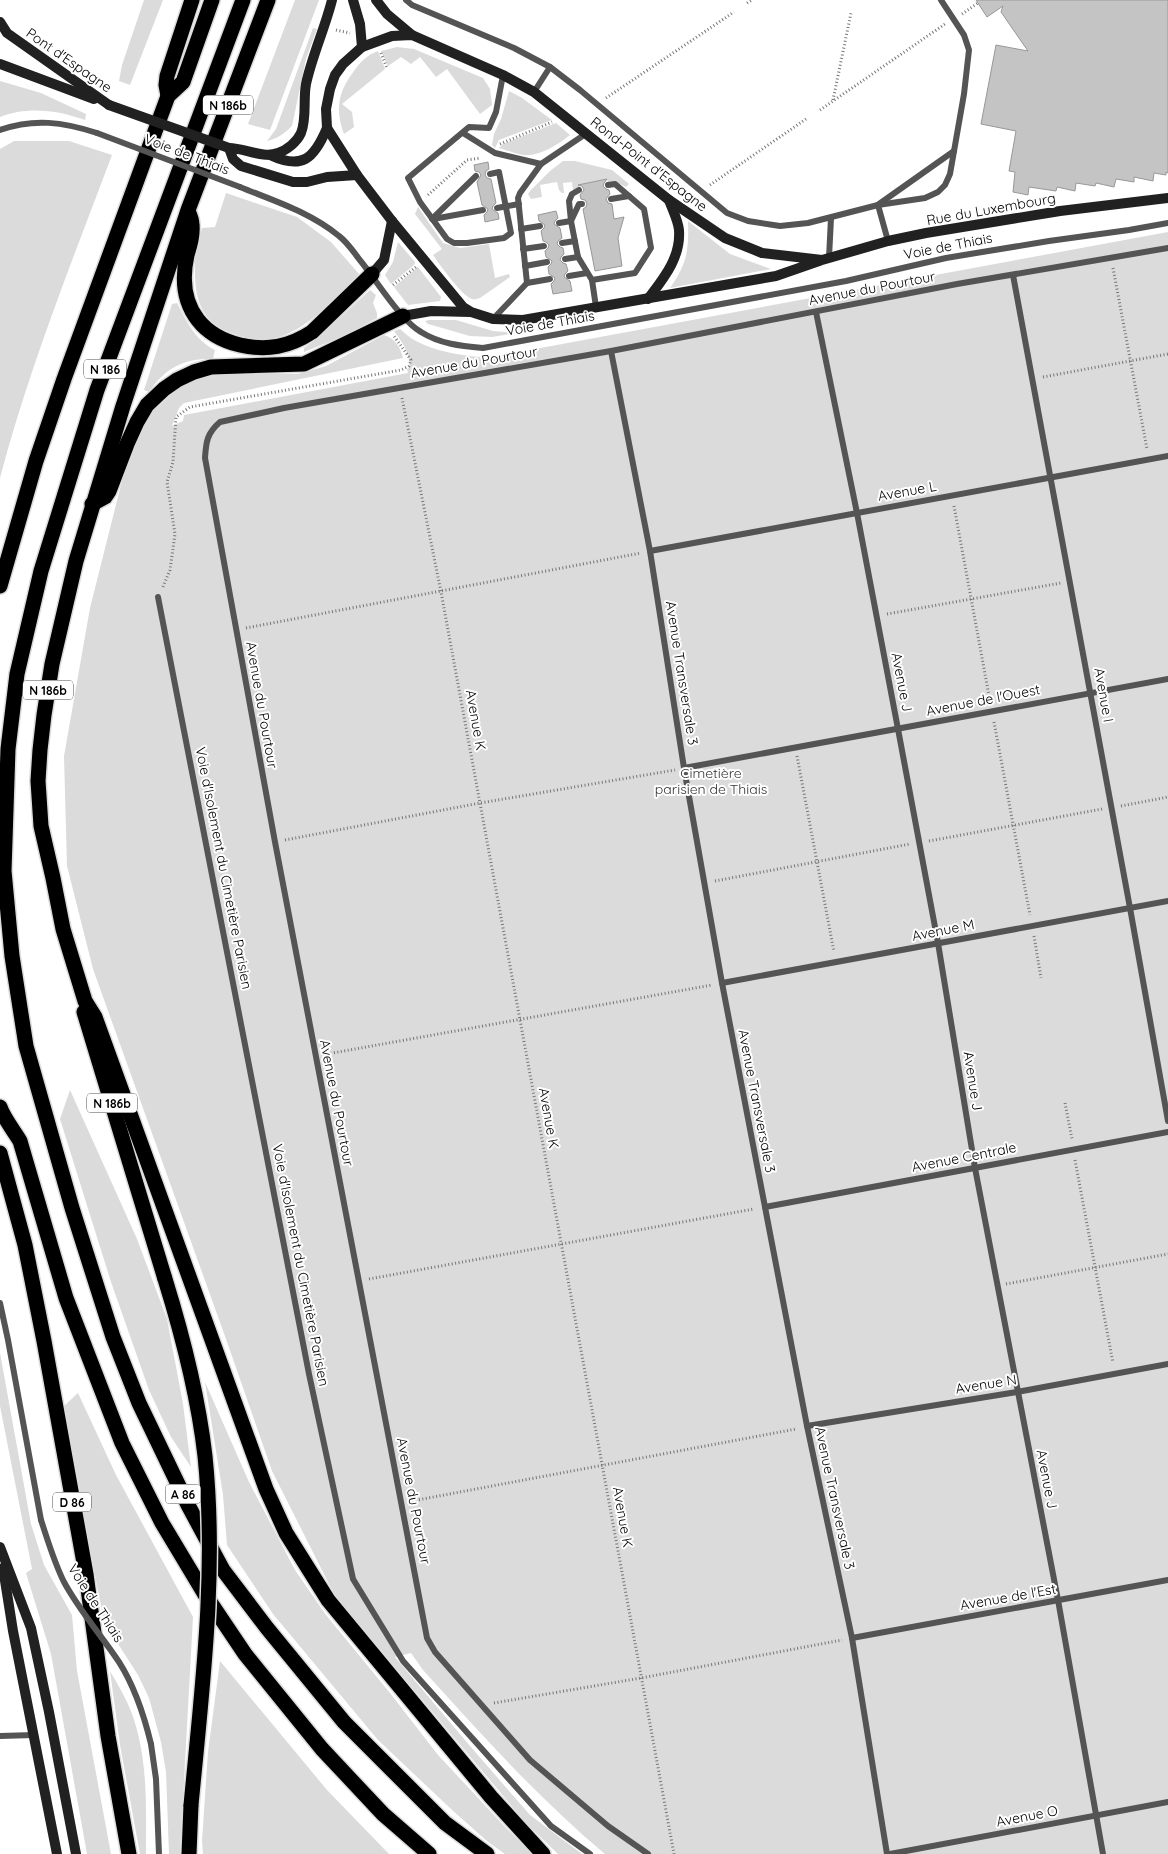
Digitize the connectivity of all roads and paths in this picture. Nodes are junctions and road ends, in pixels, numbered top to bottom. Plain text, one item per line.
1 (192, 0) edge
2 (212, 0) edge
3 (243, 0) edge
4 (268, 0) edge
5 (332, 0) edge
6 (353, 0) edge
7 (376, 0) edge
8 (406, 0) edge
9 (752, 0) edge
10 (941, 0) edge
11 (747, 3) dead end
12 (978, 3) dead end
13 (734, 12) dead end
14 (851, 13) dead end
15 (959, 16) dead end
16 (0, 22) edge
17 (948, 22) dead end
18 (328, 29) dead end
19 (4, 32) edge
20 (352, 33) dead end
21 (412, 35) junction
22 (362, 47) junction
23 (380, 50) dead end
24 (0, 64) edge
25 (550, 67) junction
26 (387, 68) dead end
27 (503, 75) junction
28 (534, 92) junction
29 (168, 96) junction
30 (833, 100) junction
31 (108, 105) junction
32 (597, 105) junction
33 (820, 110) dead end
34 (806, 119) dead end
35 (555, 121) dead end
36 (327, 128) junction
37 (0, 130) edge
38 (463, 133) junction
39 (587, 133) junction
40 (229, 148) junction
41 (497, 148) dead end
42 (954, 151) junction
43 (270, 155) junction
44 (486, 159) dead end
45 (541, 164) junction
46 (490, 174) dead end
47 (358, 175) junction
48 (476, 176) dead end
49 (608, 185) dead end
50 (579, 190) dead end
51 (700, 191) junction
52 (426, 196) dead end
53 (629, 196) junction
54 (1168, 198) edge
55 (611, 199) dead end
56 (669, 200) junction
57 (519, 204) junction
58 (582, 204) dead end
59 (878, 205) junction
60 (506, 206) junction
61 (497, 208) dead end
62 (188, 210) junction
63 (483, 210) dead end
64 (831, 218) junction
65 (432, 219) junction
66 (392, 221) junction
67 (571, 221) junction
68 (559, 223) dead end
69 (1168, 223) edge
70 (540, 226) dead end
71 (521, 230) junction
72 (574, 241) junction
73 (888, 241) junction
74 (562, 242) dead end
75 (544, 246) dead end
76 (1168, 248) edge
77 (523, 249) junction
78 (578, 257) junction
79 (1112, 258) junction
80 (565, 259) dead end
81 (825, 259) junction
82 (547, 262) dead end
83 (418, 265) dead end
84 (525, 266) junction
85 (587, 273) junction
86 (372, 274) junction
87 (1013, 275) junction
88 (569, 276) dead end
89 (550, 279) dead end
90 (592, 280) junction
91 (527, 283) junction
92 (394, 285) dead end
93 (648, 300) junction
94 (596, 307) junction
95 (471, 312) junction
96 (816, 312) junction
97 (403, 316) junction
98 (493, 319) junction
99 (391, 332) dead end
100 (611, 351) junction
101 (1168, 354) edge
102 (1131, 360) junction
103 (1032, 379) junction
104 (400, 387) junction
105 (1168, 456) edge
106 (1149, 459) junction
107 (1051, 477) junction
108 (952, 495) junction
109 (92, 504) junction
110 (857, 513) junction
111 (650, 551) junction
112 (1070, 581) junction
113 (0, 586) edge
114 (441, 592) junction
115 (158, 597) joint
116 (971, 599) junction
117 (877, 616) junction
118 (236, 630) junction
119 (1168, 679) edge
120 (1091, 693) junction
121 (992, 711) junction
122 (898, 729) junction
123 (795, 748) junction
124 (8, 749) joint
125 (684, 768) junction
126 (1168, 797) edge
127 (480, 803) junction
128 (1112, 807) junction
129 (1013, 826) junction
130 (274, 842) junction
131 (919, 843) junction
132 (817, 862) junction
133 (704, 883) junction
134 (1168, 901) edge
135 (1130, 908) junction
136 (1032, 926) junction
137 (938, 943) junction
138 (836, 962) junction
139 (1042, 978) dead end
140 (722, 983) junction
141 (85, 1001) junction
142 (520, 1019) junction
143 (315, 1056) junction
144 (1065, 1103) dead end
145 (1, 1113) edge
146 (1168, 1121) edge
147 (1168, 1132) edge
148 (1074, 1149) junction
149 (0, 1152) edge
150 (975, 1168) junction
151 (765, 1207) junction
152 (561, 1244) junction
153 (1168, 1254) edge
154 (1095, 1267) junction
155 (358, 1280) junction
156 (997, 1286) junction
157 (0, 1304) edge
158 (1168, 1364) edge
159 (1115, 1374) junction
160 (1017, 1392) junction
161 (808, 1426) junction
162 (602, 1466) junction
163 (402, 1503) junction
164 (0, 1547) edge
165 (1168, 1580) edge
166 (1058, 1600) junction
167 (852, 1638) junction
168 (641, 1678) junction
169 (481, 1705) junction
170 (34, 1735) junction
171 (0, 1736) edge
172 (1168, 1802) edge
173 (1095, 1816) junction
174 (57, 1854) edge
175 (76, 1854) edge
176 (129, 1854) edge
177 (159, 1854) edge
178 (189, 1854) edge
179 (430, 1854) edge
180 (487, 1854) edge
181 (543, 1854) edge
182 (590, 1854) edge
183 (648, 1854) edge
184 (674, 1854) edge
185 (889, 1854) edge
186 (1103, 1854) edge

1 - 29 highway
2 - 29 highway, N 186
3 - 124 highway, N 186
4 - 62 highway, N 186b
5 - 43 street
6 - 22 street
7 - 21 street
8 - 25 lane
9 - 11 path
10 - 42 lane
12 - 15 path
13 - 32 path
14 - 30 path
16 - 19 street, Pont d'Espagne
17 - 30 path
18 - 20 path
19 - 31 street, Pont d'Espagne
21 - 22 street
21 - 27 street, Rond-Point d'Espagne
22 - 36 street
23 - 26 path
24 - 31 street
25 - 28 lane
25 - 32 lane
27 - 28 street, Rond-Point d'Espagne
27 - 38 lane
28 - 39 street, Rond-Point d'Espagne
29 - 113 highway, N 186
30 - 33 path
31 - 40 street, Pont d'Espagne, bridge
32 - 51 lane
34 - 51 path
35 - 41 path
36 - 43 street, Pont d'Espagne
36 - 47 street
37 - 86 lane, Voie de Thiais, bridge
38 - 45 lane
38 - 65 lane
39 - 45 lane
39 - 56 street, Rond-Point d'Espagne
40 - 43 street, Pont d'Espagne
40 - 47 street
42 - 59 lane
42 - 59 lane
44 - 52 path
45 - 57 lane
46 - 60 lane
47 - 66 street
48 - 65 lane
49 - 53 lane
50 - 67 lane
51 - 64 lane
53 - 55 lane
53 - 90 lane
54 - 73 street, Rue du Luxembourg
56 - 81 street, Rond-Point d'Espagne
56 - 93 street
57 - 60 lane
57 - 71 lane
58 - 67 lane
59 - 64 lane
59 - 73 lane
60 - 61 lane
60 - 65 lane
62 - 86 highway
62 - 109 highway, N 186b
63 - 65 lane
64 - 81 lane
66 - 86 street
66 - 95 street
67 - 68 lane
67 - 72 lane
69 - 97 lane, Voie de Thiais
70 - 71 lane
71 - 77 lane
72 - 74 lane
72 - 78 lane
73 - 81 street, Rue du Luxembourg
75 - 77 lane
76 - 79 lane, Avenue du Pourtour
77 - 84 lane
78 - 80 lane
78 - 85 lane
79 - 87 lane, Avenue du Pourtour
79 - 102 path
81 - 93 street
82 - 84 lane
83 - 92 path
84 - 91 lane
85 - 88 lane
85 - 90 lane
86 - 97 lane, Voie de Thiais
87 - 96 lane, Avenue du Pourtour
87 - 103 lane, Avenue I
89 - 91 lane
90 - 94 lane
91 - 98 lane
93 - 94 street
94 - 98 street
95 - 97 street
95 - 98 street
96 - 100 lane, Avenue du Pourtour
96 - 110 lane, Avenue J
97 - 109 highway
99 - 115 path
100 - 104 lane, Avenue du Pourtour
100 - 111 lane, Avenue Transversale 3
101 - 102 path
102 - 103 path
102 - 106 path
103 - 107 lane, Avenue I
104 - 114 path, Avenue K
104 - 118 lane, Avenue du Pourtour
105 - 106 lane, Avenue L
106 - 107 lane, Avenue L
107 - 108 lane, Avenue L
107 - 112 lane, Avenue I
108 - 110 lane, Avenue L
108 - 116 path
109 - 141 highway, N 186b
110 - 111 lane, Avenue L
110 - 117 lane, Avenue J
111 - 114 path
111 - 125 lane, Avenue Transversale 3
112 - 116 path
112 - 120 lane, Avenue I
114 - 118 path
114 - 127 path, Avenue K
115 - 182 lane, Voie d'Isolement du Cimetière Parisien
116 - 117 path
116 - 121 path
117 - 122 lane, Avenue J
118 - 130 lane, Avenue du Pourtour
119 - 120 lane, Avenue de l'Ouest
120 - 121 lane, Avenue de l'Ouest
120 - 128 lane, Avenue I
121 - 122 lane, Avenue de l'Ouest
121 - 129 path
122 - 123 lane, Avenue de l'Ouest
122 - 131 lane, Avenue J
123 - 125 lane, Avenue de l'Ouest
123 - 132 path
124 - 180 highway, A 86
125 - 127 path
125 - 133 lane, Avenue Transversale 3
126 - 128 path
127 - 130 path
127 - 142 path, Avenue K
128 - 129 path
128 - 135 lane, Avenue I
129 - 131 path
129 - 136 path
130 - 143 lane, Avenue du Pourtour
131 - 132 path
131 - 137 lane, Avenue J
132 - 133 path
132 - 138 path
133 - 140 lane, Avenue Transversale 3
134 - 135 lane, Avenue M
135 - 136 lane, Avenue M
135 - 146 lane, Avenue I
136 - 137 lane, Avenue M
136 - 139 path
137 - 138 lane, Avenue M
137 - 150 lane, Avenue J
138 - 140 lane, Avenue M
140 - 142 path
140 - 151 lane, Avenue Transversale 3
141 - 178 highway, N 186b, bridge
141 - 181 highway
142 - 143 path
142 - 152 path, Avenue K
143 - 155 lane, Avenue du Pourtour
144 - 148 path
145 - 179 highway, A 86
147 - 148 lane, Avenue Centrale
148 - 150 lane, Avenue Centrale
148 - 154 path
149 - 176 highway, D 86
150 - 151 lane, Avenue Centrale
150 - 156 lane, Avenue J
151 - 152 path
151 - 161 lane, Avenue Transversale 3
152 - 155 path
152 - 162 path, Avenue K
153 - 154 path
154 - 156 path
154 - 159 path
155 - 163 lane, Avenue du Pourtour
156 - 160 lane, Avenue J
157 - 177 lane, Voie de Thiais, bridge
158 - 159 lane, Avenue N
159 - 160 lane, Avenue N
160 - 161 lane, Avenue N
160 - 166 lane, Avenue J
161 - 162 path
161 - 167 lane, Avenue Transversale 3
162 - 163 path
162 - 168 path, Avenue K
163 - 169 lane, Avenue du Pourtour
164 - 170 street
164 - 175 street
165 - 166 lane, Avenue de l'Est
166 - 167 lane, Avenue de l'Est
166 - 173 lane, Avenue J
167 - 168 path
167 - 185 lane, Avenue Transversale 3
168 - 169 path
168 - 184 path, Avenue K
169 - 183 lane, Avenue du Pourtour
170 - 171 lane
170 - 174 street
172 - 173 lane, Avenue O
173 - 185 lane, Avenue O
173 - 186 lane, Avenue J

